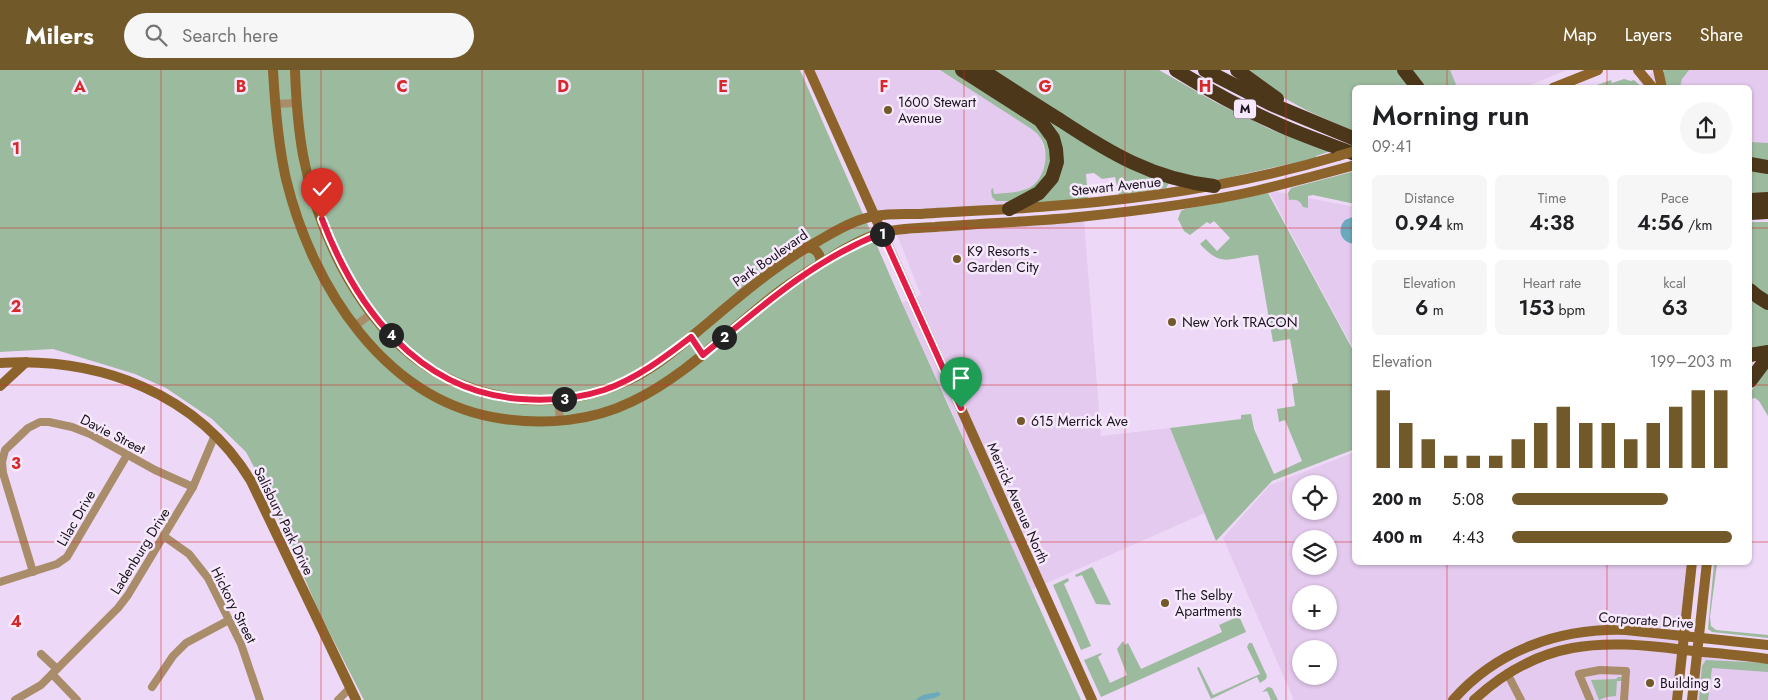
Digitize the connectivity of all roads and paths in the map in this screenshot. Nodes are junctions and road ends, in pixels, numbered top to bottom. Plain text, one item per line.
1 (273, 70) edge
2 (295, 70) edge
3 (810, 70) edge
4 (962, 70) edge
5 (982, 70) edge
6 (1176, 70) edge
7 (1205, 70) edge
8 (1237, 70) edge
9 (1404, 70) edge
10 (1598, 70) edge
11 (1638, 70) edge
12 (1658, 70) edge
13 (1416, 85) edge
14 (1560, 85) edge
15 (1650, 85) edge
16 (1661, 85) edge
17 (296, 103) junction
18 (275, 104) junction
19 (1309, 121) junction
20 (1352, 138) edge
21 (1352, 151) edge
22 (1352, 153) edge
23 (1352, 166) edge
24 (1752, 166) edge
25 (1768, 167) edge
26 (1214, 186) junction
27 (1168, 194) junction
28 (1768, 199) edge
29 (1752, 200) edge
30 (1089, 204) junction
31 (1172, 205) junction
32 (1037, 207) junction
33 (1161, 207) junction
34 (1009, 209) junction
35 (1768, 212) edge
36 (1752, 213) edge
37 (874, 216) junction
38 (1078, 217) junction
39 (1048, 220) junction
40 (882, 233) junction
41 (827, 236) junction
42 (807, 247) junction
43 (839, 252) junction
44 (820, 264) junction
45 (1752, 292) edge
46 (1768, 303) edge
47 (372, 313) junction
48 (355, 326) junction
49 (691, 337) junction
50 (1768, 352) edge
51 (703, 355) junction
52 (1752, 355) edge
53 (1768, 357) edge
54 (26, 362) junction
55 (0, 363) edge
56 (1752, 377) edge
57 (0, 386) edge
58 (558, 400) junction
59 (560, 421) junction
60 (215, 435) junction
61 (127, 455) junction
62 (193, 486) junction
63 (165, 537) junction
64 (1692, 565) edge
65 (1707, 565) edge
66 (33, 572) junction
67 (0, 582) edge
68 (229, 620) junction
69 (1684, 636) junction
70 (1699, 637) junction
71 (1768, 645) edge
72 (1683, 650) junction
73 (1697, 651) junction
74 (41, 654) dead end
75 (1768, 659) edge
76 (54, 671) junction
77 (1507, 673) junction
78 (152, 687) dead end
79 (350, 688) junction
80 (15, 700) edge
81 (77, 700) edge
82 (260, 700) edge
83 (338, 700) edge
84 (356, 700) edge
85 (1092, 700) edge
86 (1453, 700) edge
87 (1474, 700) edge
88 (1521, 700) edge
89 (1590, 700) edge
90 (1624, 700) edge
91 (1677, 700) edge
92 (1692, 700) edge

1 - 18 main road
2 - 17 main road, Park Boulevard
3 - 37 main road, Merrick Avenue North
4 - 34 highway
5 - 26 highway
6 - 21 highway, M
7 - 19 highway, M
8 - 19 highway
9 - 13 highway
10 - 14 main road
11 - 15 main road
12 - 16 main road
17 - 18 street
17 - 47 main road, Park Boulevard
18 - 48 main road
19 - 20 highway, M
22 - 26 main road, Stewart Avenue, bridge
23 - 31 main road, Stewart Avenue
24 - 25 highway
26 - 27 main road, Stewart Avenue
27 - 30 main road, Stewart Avenue
27 - 31 main road
27 - 33 main road
28 - 29 highway
30 - 32 main road, Stewart Avenue
30 - 38 main road
31 - 33 main road, Stewart Avenue
32 - 34 main road, Stewart Avenue
32 - 39 main road
33 - 38 main road, Stewart Avenue
34 - 37 main road, Stewart Avenue
35 - 36 highway
37 - 40 main road, Merrick Avenue North
37 - 41 main road, Park Boulevard
38 - 39 main road, Stewart Avenue
39 - 40 main road, Stewart Avenue
40 - 43 main road
40 - 85 main road, Merrick Avenue North
41 - 42 main road, Park Boulevard
41 - 43 main road
42 - 44 main road
42 - 49 main road, Park Boulevard
43 - 44 main road
44 - 51 main road
45 - 46 highway
47 - 48 street
47 - 58 main road, Park Boulevard
48 - 59 main road
49 - 51 street
49 - 58 main road, Park Boulevard
50 - 52 highway
51 - 59 main road
53 - 56 highway
54 - 55 main road, Salisbury Park Drive
54 - 57 main road
54 - 60 main road, Salisbury Park Drive
58 - 59 street
60 - 62 street, Ladenburg Drive
60 - 79 main road, Salisbury Park Drive
61 - 62 street, Davie Street
61 - 66 street, Lilac Drive
61 - 66 street, Davie Street
62 - 63 street, Ladenburg Drive
63 - 68 street, Hickory Street
63 - 76 street, Ladenburg Drive
64 - 69 main road
65 - 70 main road
66 - 67 street, Lilac Drive
68 - 78 street
68 - 82 street, Hickory Street
69 - 70 main road, Corporate Drive
69 - 72 main road
69 - 86 main road, Corporate Drive
70 - 71 main road, Corporate Drive
70 - 73 main road
72 - 73 main road, Corporate Drive
72 - 77 main road, Corporate Drive
72 - 91 main road
73 - 75 main road, Corporate Drive
73 - 92 main road
74 - 76 street
76 - 80 street, Ladenburg Drive
76 - 81 street
77 - 87 main road, Corporate Drive
77 - 88 street
79 - 83 street
79 - 84 main road, Salisbury Park Drive
89 - 90 street

